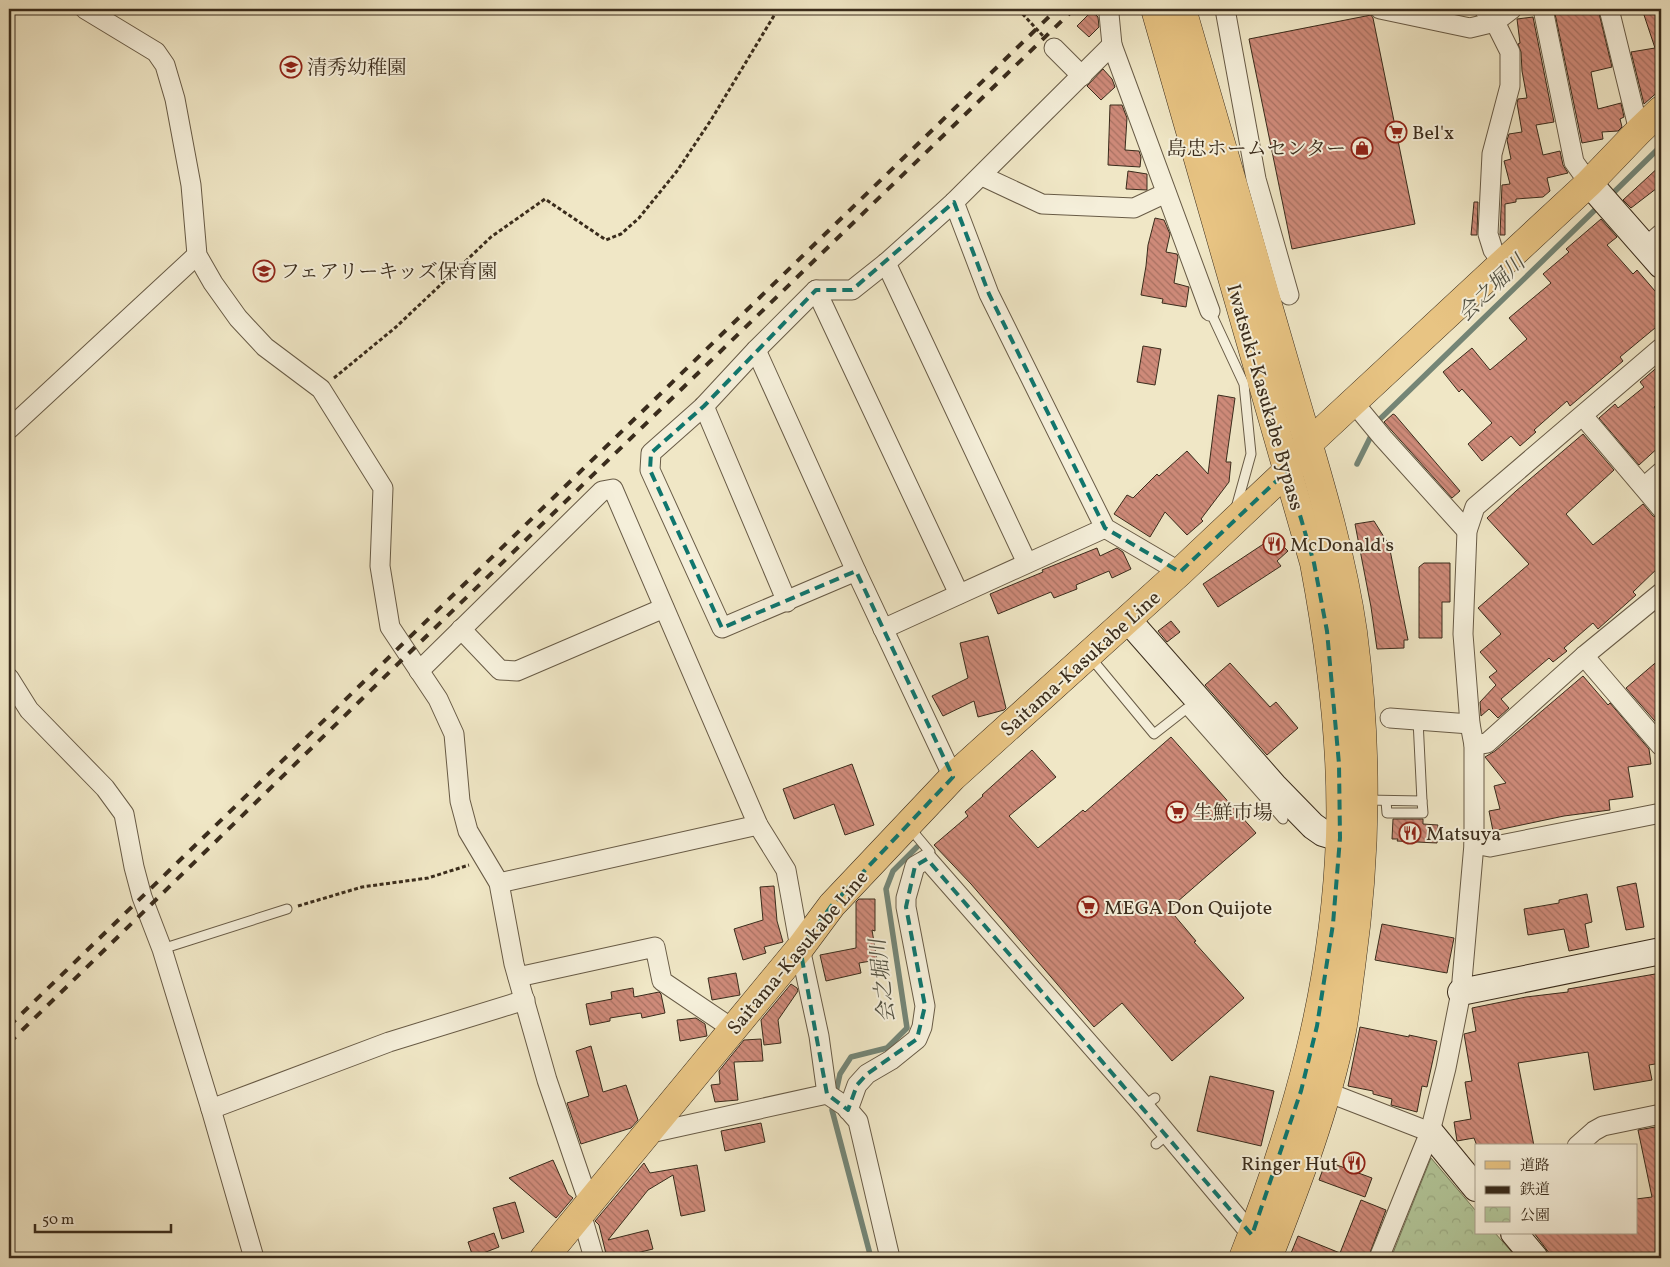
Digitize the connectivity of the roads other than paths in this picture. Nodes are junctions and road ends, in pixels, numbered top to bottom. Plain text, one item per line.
1 (85, 9) edge
2 (1111, 9) edge
3 (1155, 9) edge
4 (1182, 9) edge
5 (1225, 9) edge
6 (1380, 9) edge
7 (1512, 9) edge
8 (1543, 9) edge
9 (1609, 9) edge
10 (1489, 15) edge
11 (1112, 45) junction
12 (1054, 48) road end
13 (1082, 76) junction
14 (1661, 110) edge
15 (1639, 131) junction
16 (982, 176) junction
17 (1166, 193) junction
18 (1599, 194) junction
19 (954, 202) junction
20 (1656, 249) edge
21 (197, 255) junction
22 (886, 263) junction
23 (1503, 264) junction
24 (816, 290) junction
25 (1289, 295) dead end
26 (1210, 310) joint
27 (1661, 348) edge
28 (756, 350) junction
29 (704, 406) junction
30 (1360, 411) junction
31 (1583, 416) junction
32 (9, 429) edge
33 (1308, 444) junction
34 (1287, 471) junction
35 (1661, 472) edge
36 (1644, 487) junction
37 (1661, 508) edge
38 (1232, 522) junction
39 (1105, 528) junction
40 (1467, 531) junction
41 (1028, 563) junction
42 (856, 571) junction
43 (1180, 572) junction
44 (1661, 593) edge
45 (960, 594) junction
46 (787, 602) junction
47 (664, 608) junction
48 (1128, 620) junction
49 (461, 629) junction
50 (883, 629) junction
51 (1584, 656) junction
52 (1096, 665) junction
53 (419, 671) junction
54 (9, 678) edge
55 (1390, 718) dead end
56 (1418, 720) junction
57 (1470, 724) junction
58 (1474, 745) junction
59 (1661, 746) edge
60 (952, 777) junction
61 (1269, 792) junction
62 (1375, 801) junction
63 (1661, 812) edge
64 (1283, 819) dead end
65 (758, 825) junction
66 (907, 825) junction
67 (1340, 838) junction
68 (1474, 844) junction
69 (927, 859) junction
70 (499, 883) junction
71 (287, 909) road end
72 (800, 948) junction
73 (162, 949) junction
74 (1661, 951) edge
75 (518, 977) junction
76 (1461, 992) junction
77 (525, 1000) junction
78 (733, 1029) junction
79 (1327, 1092) junction
80 (836, 1100) junction
81 (212, 1109) junction
82 (1661, 1114) edge
83 (1430, 1132) junction
84 (646, 1134) junction
85 (1578, 1144) edge
86 (1475, 1187) edge
87 (585, 1208) junction
88 (1515, 1234) edge
89 (1248, 1246) edge
90 (254, 1258) edge
91 (544, 1258) edge
92 (594, 1258) edge
93 (890, 1258) edge
94 (1268, 1258) edge
95 (1379, 1258) edge
96 (1535, 1258) edge

1 - 21 street
2 - 11 street
3 - 34 main road, Iwatsuki-Kasukabe Bypass
4 - 33 main road, Iwatsuki-Kasukabe Bypass
5 - 25 street
6 - 10 street
7 - 10 street
8 - 18 street
9 - 15 street
10 - 23 street
11 - 13 street
11 - 17 street
12 - 13 street
13 - 16 street
14 - 15 main road, Saitama-Kasukabe Line
15 - 18 main road, Saitama-Kasukabe Line
16 - 17 street
16 - 19 street
17 - 26 street
18 - 20 street
18 - 23 main road, Saitama-Kasukabe Line
19 - 22 street
19 - 39 street
21 - 32 street
21 - 53 street
22 - 24 street
22 - 41 street
23 - 30 main road, Saitama-Kasukabe Line
24 - 28 street
24 - 45 street
26 - 38 lane
27 - 31 street
28 - 29 street
28 - 42 street
29 - 46 street
29 - 46 street
30 - 33 main road, Saitama-Kasukabe Line
30 - 40 street
31 - 36 street
31 - 40 street
33 - 34 main road, Saitama-Kasukabe Line
33 - 62 main road, Iwatsuki-Kasukabe Bypass
34 - 38 main road, Saitama-Kasukabe Line
34 - 67 main road, Iwatsuki-Kasukabe Bypass
35 - 36 street
36 - 37 street
38 - 43 main road, Saitama-Kasukabe Line
39 - 41 street
39 - 43 street
40 - 57 street
41 - 45 street
42 - 46 street
42 - 50 street
43 - 48 main road, Saitama-Kasukabe Line
44 - 51 street
45 - 50 street
47 - 49 street
47 - 49 street
47 - 65 street
48 - 52 main road, Saitama-Kasukabe Line
48 - 61 street
49 - 53 street
50 - 60 street
51 - 58 street
51 - 59 street
52 - 60 main road, Saitama-Kasukabe Line
52 - 61 lane
53 - 70 street
54 - 73 street
55 - 56 street
56 - 57 street
56 - 62 lane
57 - 58 street
58 - 68 street
60 - 66 main road, Saitama-Kasukabe Line
61 - 64 lane
61 - 67 street
62 - 79 main road, Iwatsuki-Kasukabe Bypass
63 - 68 street
65 - 70 street
65 - 72 street
66 - 69 lane
66 - 72 main road, Saitama-Kasukabe Line
67 - 89 main road, Iwatsuki-Kasukabe Bypass
68 - 76 street
69 - 80 street
69 - 89 street
70 - 75 street
71 - 73 lane
72 - 78 main road, Saitama-Kasukabe Line
72 - 80 street
73 - 81 street
74 - 76 street
75 - 77 street
75 - 78 street
76 - 83 street
77 - 81 street
77 - 87 street
78 - 84 main road, Saitama-Kasukabe Line
79 - 83 street
79 - 94 main road, Iwatsuki-Kasukabe Bypass
80 - 84 street
80 - 93 street
81 - 90 street
82 - 85 street
83 - 86 street
83 - 95 street
84 - 87 main road, Saitama-Kasukabe Line
87 - 91 main road, Saitama-Kasukabe Line
87 - 92 street
88 - 96 street

